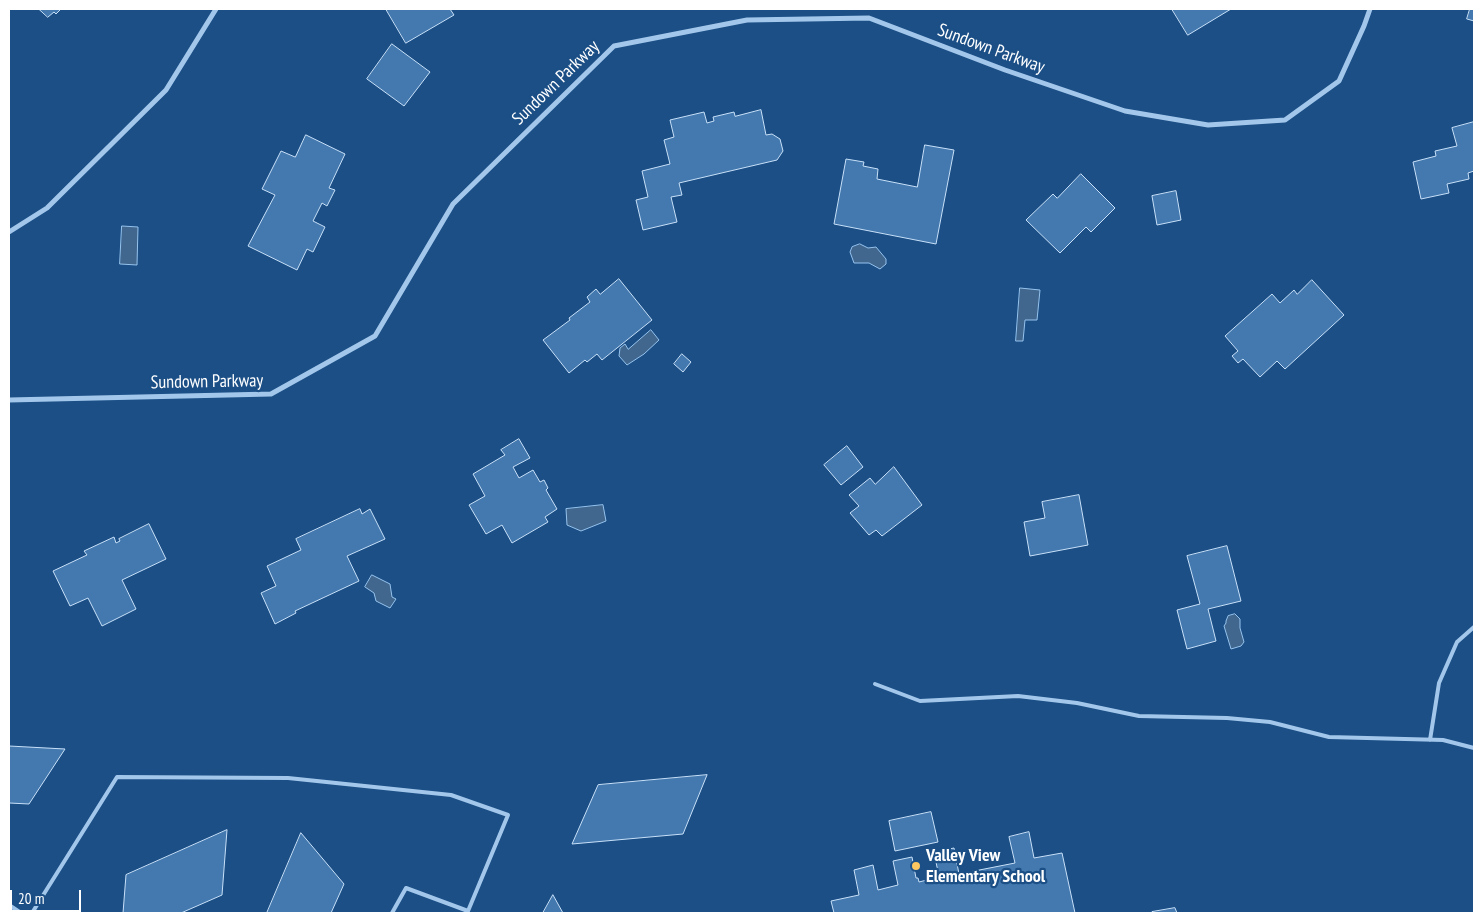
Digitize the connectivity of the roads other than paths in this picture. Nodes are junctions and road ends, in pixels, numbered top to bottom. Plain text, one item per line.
1 (216, 9) edge
2 (1370, 9) edge
3 (9, 232) edge
4 (9, 400) edge
5 (1474, 627) edge
6 (875, 684) dead end
7 (1430, 740) junction
8 (1474, 748) edge
9 (9, 905) edge
10 (467, 912) edge
11 (21, 913) edge
12 (32, 913) edge
13 (392, 913) edge

1 - 3 street
2 - 4 street, Sundown Parkway
5 - 7 lane
6 - 7 lane
7 - 8 lane
9 - 11 lane
10 - 12 lane
10 - 13 lane

